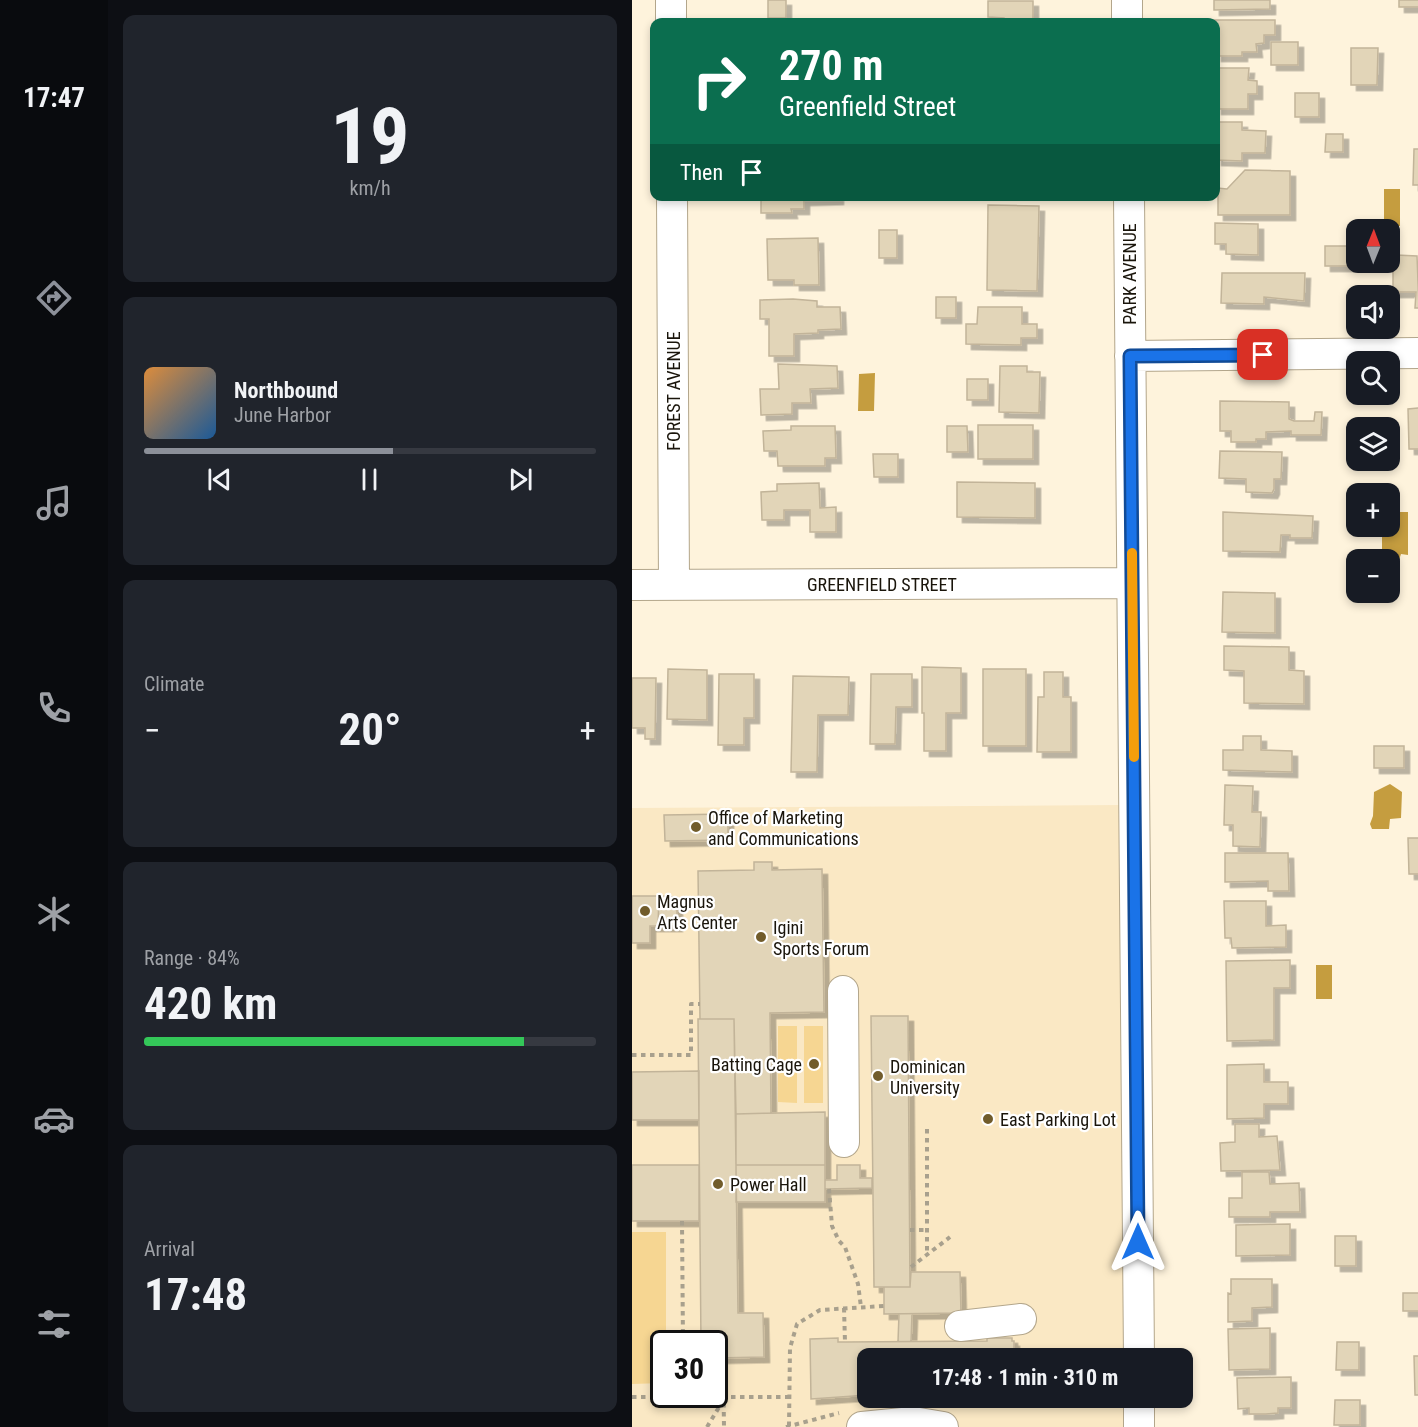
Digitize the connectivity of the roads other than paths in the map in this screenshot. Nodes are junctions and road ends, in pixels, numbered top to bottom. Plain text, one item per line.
1 (671, 0) edge
2 (1127, 0) edge
3 (671, 18) edge
4 (1127, 18) edge
5 (672, 201) edge
6 (1129, 201) edge
7 (1418, 353) edge
8 (1130, 356) junction
9 (1132, 583) junction
10 (632, 585) edge
11 (674, 585) junction
12 (843, 990) dead end
13 (844, 1142) dead end
14 (1021, 1319) dead end
15 (960, 1326) dead end
16 (1139, 1348) edge
17 (1139, 1408) edge
18 (851, 1420) edge
19 (943, 1427) edge
20 (1139, 1427) edge

1 - 3 street
2 - 4 street
5 - 11 street, FOREST AVENUE
6 - 8 street, PARK AVENUE
7 - 8 street
8 - 9 street, PARK AVENUE
9 - 11 street, GREENFIELD STREET
9 - 16 street, PARK AVENUE
10 - 11 street, GREENFIELD STREET
12 - 13 street
14 - 15 street
17 - 20 street
18 - 19 street

